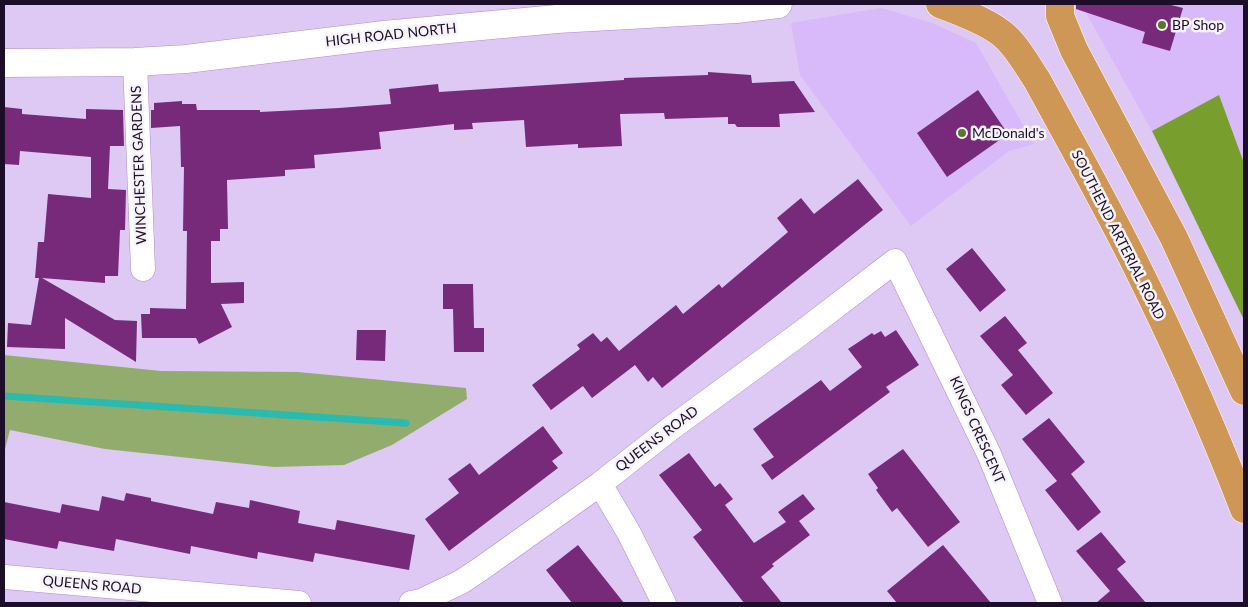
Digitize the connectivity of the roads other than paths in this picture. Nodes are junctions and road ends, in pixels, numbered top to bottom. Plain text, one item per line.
1 (778, 4) edge
2 (940, 4) edge
3 (1060, 4) edge
4 (750, 6) edge
5 (135, 62) junction
6 (4, 64) edge
7 (895, 261) joint
8 (143, 269) dead end
9 (1244, 391) edge
10 (600, 484) junction
11 (1244, 509) edge
12 (5, 578) dead end
13 (299, 603) edge
14 (411, 603) edge
15 (664, 603) edge
16 (1050, 603) edge

1 - 4 street, HIGH ROAD NORTH
2 - 11 highway, SOUTHEND ARTERIAL ROAD
3 - 9 highway
4 - 5 street, HIGH ROAD NORTH
5 - 6 street, HIGH ROAD NORTH
5 - 8 street, WINCHESTER GARDENS
7 - 10 street, QUEENS ROAD
7 - 16 street, KINGS CRESCENT
10 - 14 street, QUEENS ROAD
10 - 15 street
12 - 13 street, QUEENS ROAD

